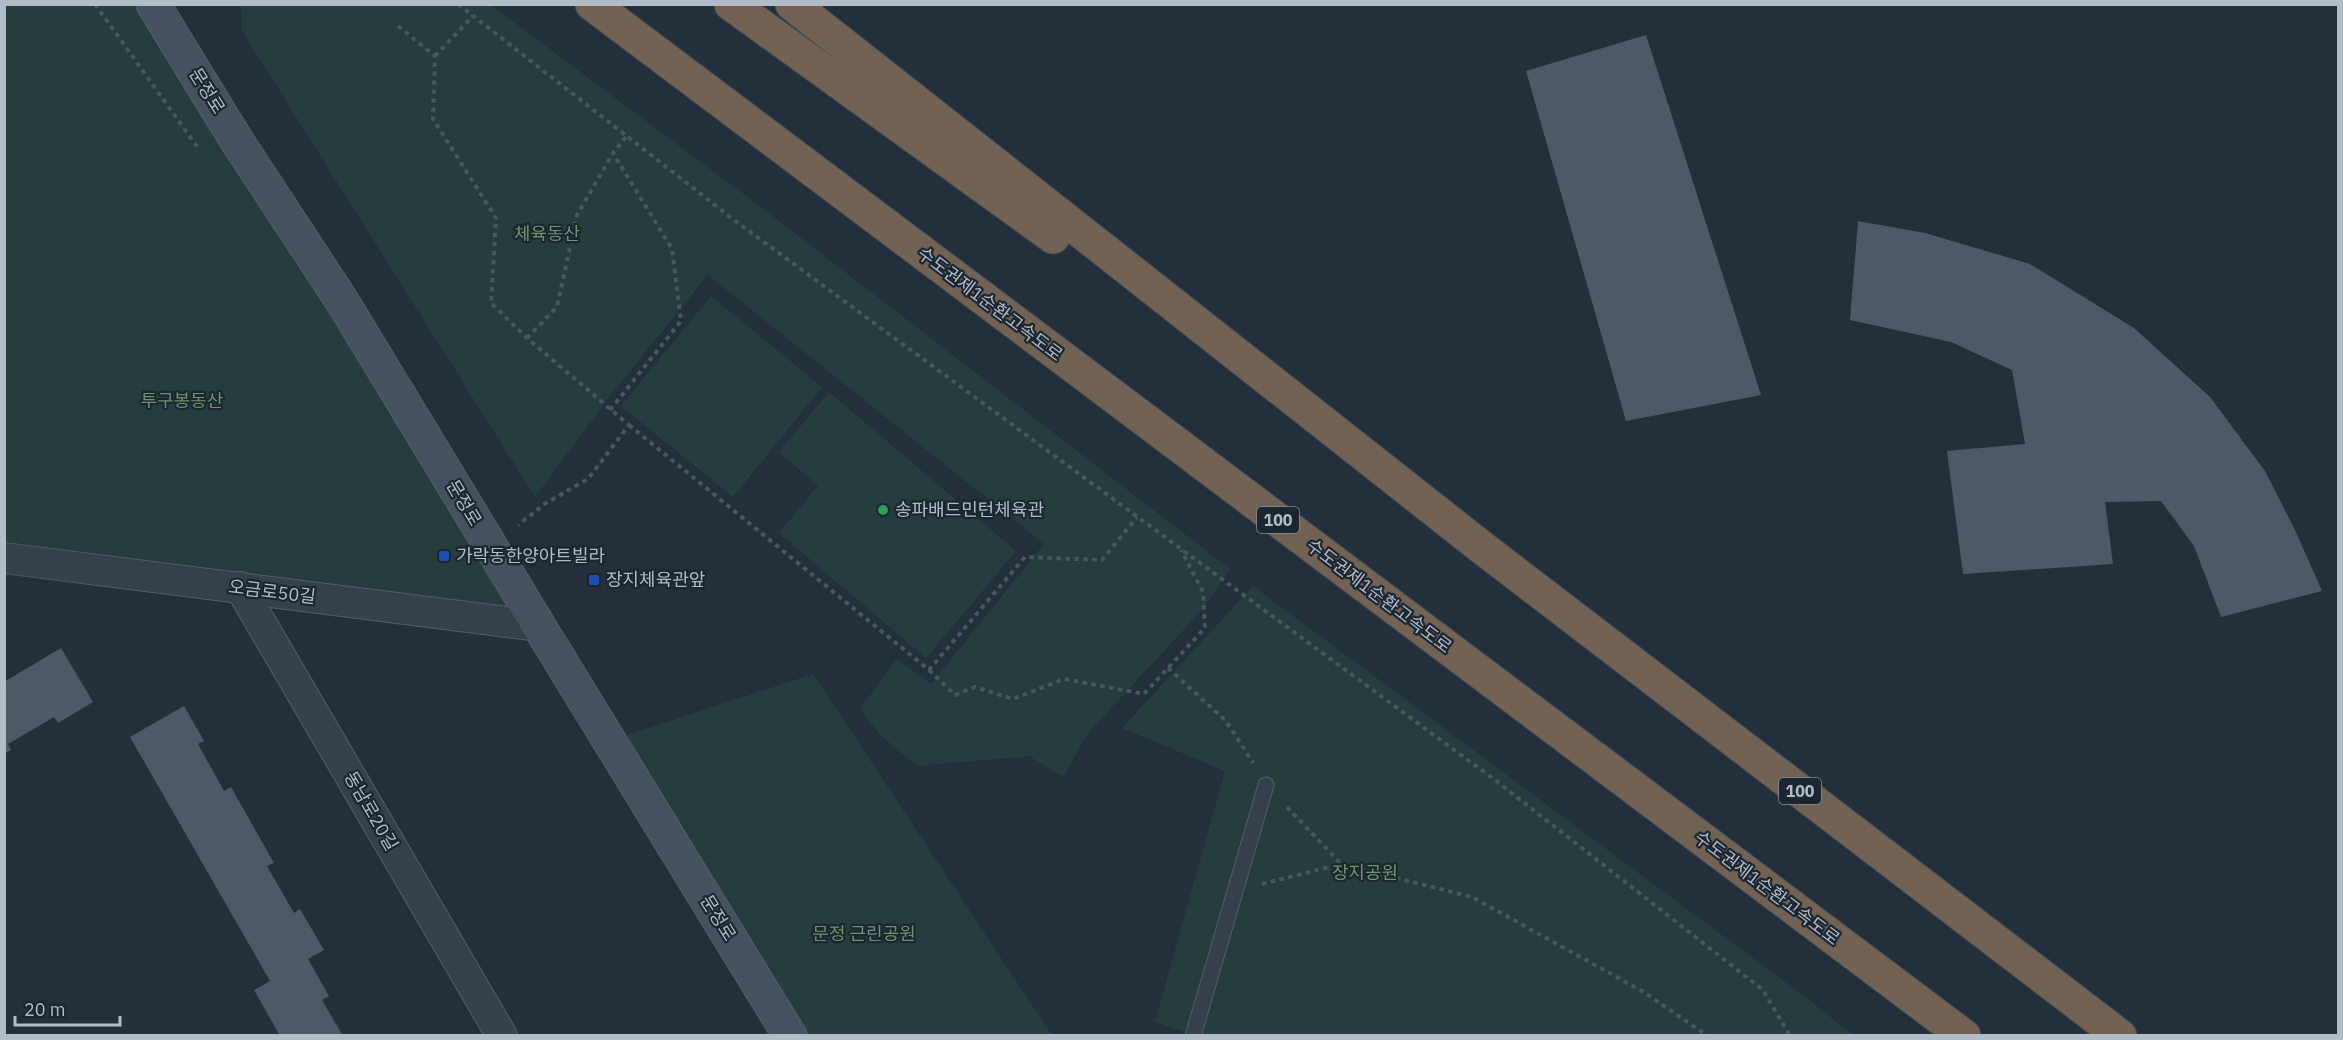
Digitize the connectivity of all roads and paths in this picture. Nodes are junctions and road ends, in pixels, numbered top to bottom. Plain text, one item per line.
1 (153, 4) edge
2 (458, 4) edge
3 (591, 4) edge
4 (731, 4) edge
5 (792, 4) edge
6 (473, 16) junction
7 (398, 26) dead end
8 (435, 56) junction
9 (626, 136) junction
10 (613, 153) junction
11 (527, 338) junction
12 (610, 410) junction
13 (629, 425) junction
14 (1137, 517) junction
15 (490, 546) junction
16 (1480, 546) junction
17 (1180, 549) junction
18 (4, 558) edge
19 (240, 588) junction
20 (538, 626) junction
21 (1168, 668) junction
22 (929, 670) junction
23 (1266, 785) junction
24 (1341, 864) junction
25 (1235, 890) junction
26 (502, 1035) edge
27 (790, 1035) edge
28 (1193, 1035) edge
29 (1708, 1035) edge
30 (1790, 1035) edge
31 (1964, 1035) edge
32 (2120, 1035) edge

1 - 15 street, 문정로
2 - 6 path
3 - 31 highway, 수도권제1순환고속도로 / 100
4 - 16 highway, 100
5 - 16 highway, 100
6 - 8 path
6 - 9 path
7 - 8 path
8 - 11 path
9 - 10 path
9 - 14 path
10 - 11 path
10 - 12 path
11 - 12 path
12 - 13 path
13 - 15 path
13 - 22 path
14 - 17 path
14 - 22 path
15 - 20 street, 문정로
16 - 32 highway, 100
17 - 21 path
17 - 30 path
18 - 19 street, 오금로50길
19 - 20 street, 오금로50길
19 - 26 street, 동남로20길
20 - 27 street, 문정로
21 - 22 path
21 - 23 path
23 - 24 path
23 - 25 lane
24 - 25 path
24 - 29 path
25 - 28 lane

